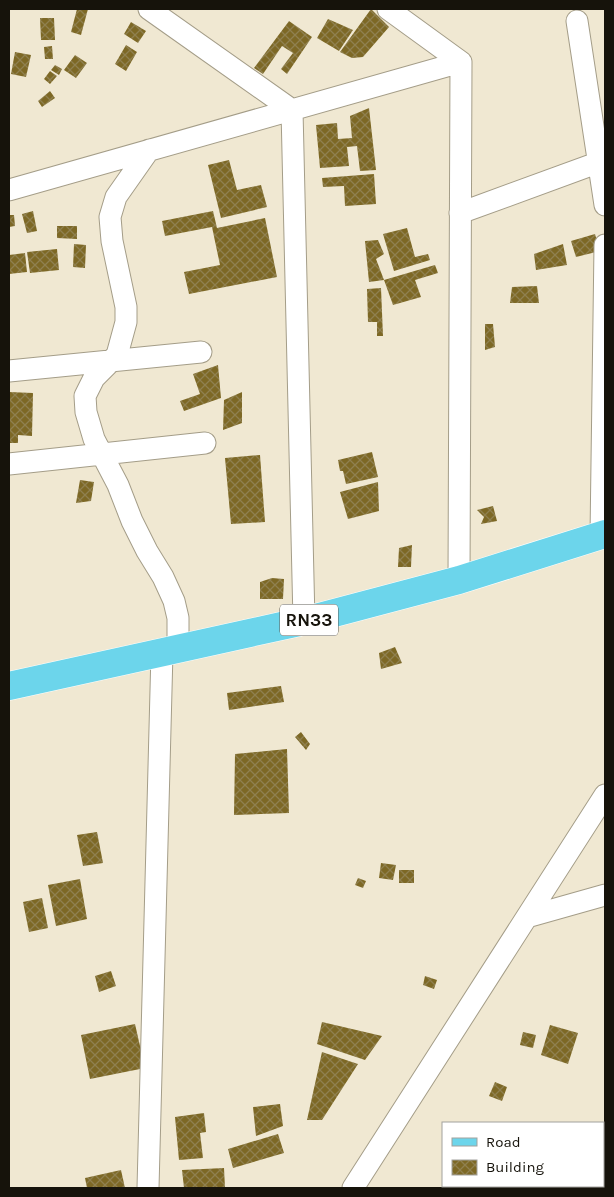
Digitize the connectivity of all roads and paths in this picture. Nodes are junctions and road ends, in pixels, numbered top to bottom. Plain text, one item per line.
1 (149, 9) edge
2 (399, 12) edge
3 (577, 21) dead end
4 (461, 62) junction
5 (292, 110) junction
6 (149, 150) junction
7 (602, 161) edge
8 (9, 190) edge
9 (605, 205) edge
10 (460, 213) junction
11 (605, 245) edge
12 (201, 352) dead end
13 (109, 361) junction
14 (9, 371) edge
15 (205, 443) dead end
16 (101, 454) junction
17 (9, 464) edge
18 (603, 535) edge
19 (459, 580) junction
20 (304, 621) junction
21 (170, 650) junction
22 (9, 686) edge
23 (605, 795) edge
24 (605, 895) edge
25 (527, 917) junction
26 (148, 1188) edge
27 (353, 1188) edge

1 - 5 street
2 - 4 street
3 - 7 street
4 - 5 street
4 - 10 street
5 - 6 street
5 - 20 street
6 - 8 street
6 - 13 street
7 - 9 street
7 - 10 street
10 - 19 street
11 - 18 street
12 - 13 street
13 - 14 street
13 - 16 street
15 - 16 street
16 - 17 street
16 - 21 street
18 - 19 main road, RN33
19 - 20 main road, RN33
20 - 21 main road, RN33
21 - 22 main road, RN33
21 - 26 street
23 - 25 street
24 - 25 street
25 - 27 street

